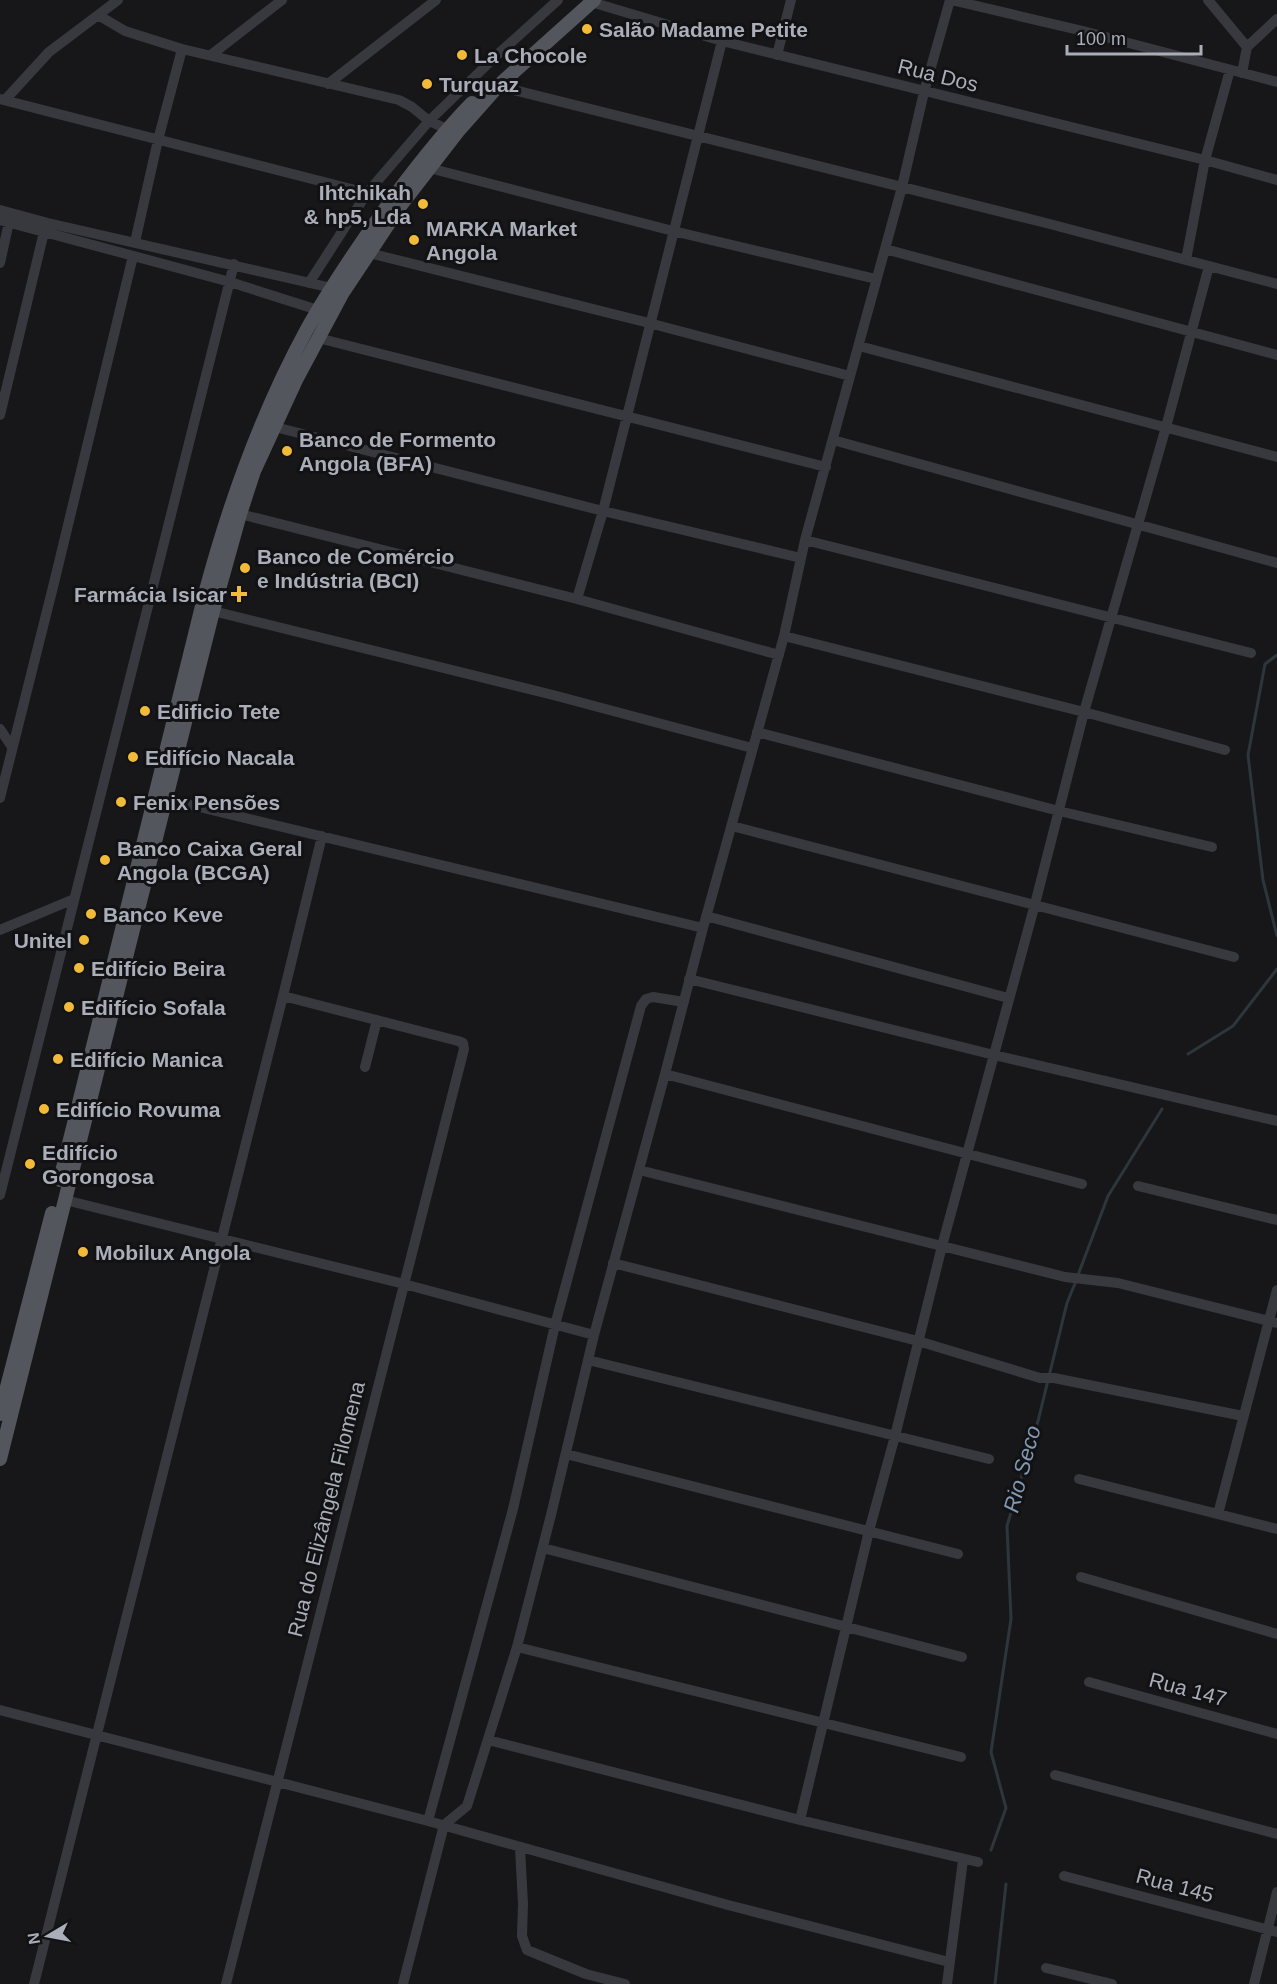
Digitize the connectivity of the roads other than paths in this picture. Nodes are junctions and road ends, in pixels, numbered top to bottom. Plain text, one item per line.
1 (118, 0) edge
2 (282, 0) edge
3 (435, 0) edge
4 (558, 0) edge
5 (792, 0) edge
6 (951, 0) edge
7 (1208, 0) edge
8 (588, 1) edge
9 (98, 15) junction
10 (1277, 19) edge
11 (722, 41) junction
12 (1247, 46) junction
13 (182, 49) junction
14 (211, 55) junction
15 (777, 55) junction
16 (1230, 70) junction
17 (1242, 73) junction
18 (1277, 82) edge
19 (328, 84) junction
20 (498, 86) junction
21 (924, 92) junction
22 (3, 100) edge
23 (429, 121) junction
24 (447, 129) junction
25 (697, 136) junction
26 (158, 140) junction
27 (1205, 160) junction
28 (429, 168) junction
29 (1277, 180) edge
30 (902, 187) junction
31 (367, 193) junction
32 (0, 210) edge
33 (4, 221) edge
34 (673, 231) junction
35 (44, 232) junction
36 (135, 242) junction
37 (885, 249) junction
38 (369, 253) junction
39 (133, 256) junction
40 (1186, 260) junction
41 (0, 263) edge
42 (234, 264) junction
43 (1209, 266) junction
44 (876, 279) junction
45 (230, 282) junction
46 (309, 282) junction
47 (1277, 284) edge
48 (332, 288) junction
49 (318, 310) junction
50 (649, 323) junction
51 (1190, 332) junction
52 (318, 338) junction
53 (859, 346) junction
54 (1277, 355) edge
55 (850, 376) junction
56 (0, 415) edge
57 (627, 417) junction
58 (275, 427) junction
59 (1166, 427) junction
60 (833, 440) junction
61 (1277, 457) edge
62 (826, 467) junction
63 (603, 511) junction
64 (240, 514) junction
65 (1137, 525) junction
66 (805, 540) junction
67 (801, 558) junction
68 (1277, 564) edge
69 (577, 599) junction
70 (213, 610) junction
71 (1112, 617) junction
72 (784, 636) junction
73 (1251, 653) dead end
74 (779, 655) junction
75 (1084, 712) junction
76 (0, 729) edge
77 (757, 732) junction
78 (12, 747) junction
79 (752, 748) junction
80 (1225, 750) dead end
81 (0, 798) edge
82 (166, 799) junction
83 (1059, 811) junction
84 (732, 826) junction
85 (322, 836) junction
86 (1212, 847) dead end
87 (75, 899) junction
88 (1035, 904) junction
89 (706, 916) junction
90 (703, 928) junction
91 (0, 929) edge
92 (1234, 957) dead end
93 (689, 979) junction
94 (283, 996) junction
95 (1008, 998) junction
96 (684, 1002) junction
97 (377, 1020) junction
98 (994, 1055) junction
99 (365, 1067) dead end
100 (665, 1074) junction
101 (1277, 1121) edge
102 (967, 1154) junction
103 (639, 1170) junction
104 (1082, 1184) dead end
105 (1138, 1186) dead end
106 (0, 1195) edge
107 (65, 1200) junction
108 (1277, 1220) edge
109 (221, 1239) junction
110 (942, 1245) junction
111 (613, 1263) junction
112 (404, 1284) junction
113 (1277, 1290) edge
114 (1273, 1322) edge
115 (555, 1325) junction
116 (594, 1335) junction
117 (918, 1341) junction
118 (588, 1360) junction
119 (0, 1414) edge
120 (1243, 1416) junction
121 (895, 1436) junction
122 (566, 1454) junction
123 (0, 1459) edge
124 (989, 1459) dead end
125 (1079, 1479) dead end
126 (1218, 1514) junction
127 (1277, 1529) edge
128 (869, 1531) junction
129 (543, 1548) junction
130 (958, 1554) dead end
131 (1081, 1577) dead end
132 (846, 1627) junction
133 (1277, 1634) edge
134 (517, 1647) junction
135 (962, 1657) dead end
136 (1089, 1682) dead end
137 (0, 1710) edge
138 (822, 1722) junction
139 (1277, 1734) edge
140 (98, 1735) junction
141 (488, 1740) junction
142 (961, 1757) dead end
143 (1055, 1775) dead end
144 (277, 1781) junction
145 (800, 1820) junction
146 (428, 1821) junction
147 (444, 1825) junction
148 (1277, 1834) edge
149 (520, 1848) junction
150 (963, 1860) junction
151 (978, 1862) dead end
152 (1064, 1876) dead end
153 (1277, 1892) edge
154 (1272, 1930) edge
155 (949, 1962) junction
156 (1046, 1968) dead end
157 (585, 1979) edge
158 (34, 1984) edge
159 (226, 1984) edge
160 (402, 1984) edge
161 (625, 1984) edge
162 (947, 1984) edge
163 (1112, 1984) edge
164 (1254, 1984) edge

1 - 9 street
2 - 14 street
3 - 19 street
4 - 23 street
5 - 15 street
6 - 16 street
6 - 21 street
7 - 12 street
8 - 11 street, Rua Dos
8 - 20 main road
8 - 24 main road
9 - 13 street
9 - 22 street
10 - 12 street
11 - 15 street, Rua Dos
11 - 25 street
12 - 17 street
13 - 14 street
13 - 26 street
14 - 19 street
15 - 21 street, Rua Dos
16 - 17 street
16 - 27 street
17 - 18 street
19 - 23 street
20 - 25 street
20 - 28 main road
21 - 27 street, Rua Dos
21 - 30 street
22 - 26 street
23 - 24 street
23 - 31 street
24 - 48 main road
25 - 30 street
25 - 34 street
26 - 31 street
26 - 36 street
27 - 29 street, Rua Dos
27 - 40 street
28 - 34 street
28 - 38 main road
30 - 37 street
30 - 40 street
31 - 46 street
32 - 36 street
33 - 35 street
33 - 41 street
34 - 44 street
34 - 50 street
35 - 39 street
35 - 56 street
36 - 42 street
37 - 44 street
37 - 51 street
38 - 50 street
38 - 52 main road
39 - 45 street
39 - 78 street
40 - 43 street
42 - 45 street
42 - 46 street
43 - 47 street
43 - 51 street
44 - 53 street
45 - 49 street
45 - 87 street
46 - 48 street
48 - 49 main road
49 - 119 main road
50 - 55 street
50 - 57 street
51 - 54 street
51 - 59 street
52 - 57 street
52 - 58 main road
53 - 55 street
53 - 59 street
55 - 60 street
57 - 62 street
57 - 63 street
58 - 63 street
58 - 64 main road
59 - 61 street
59 - 65 street
60 - 62 street
60 - 65 street
62 - 66 street
63 - 67 street
63 - 69 street
64 - 69 street
64 - 70 main road
65 - 68 street
65 - 71 street
66 - 67 street
66 - 71 street
67 - 72 street
69 - 74 street
70 - 79 street
70 - 82 main road
71 - 73 street
71 - 75 street
72 - 74 street
72 - 75 street
74 - 77 street
75 - 80 street
75 - 83 street
76 - 78 street
77 - 79 street
77 - 83 street
78 - 81 street
79 - 84 street
82 - 85 street
82 - 107 main road
83 - 86 street
83 - 88 street
84 - 88 street
84 - 89 street
85 - 90 street
85 - 94 street
87 - 91 street
87 - 106 street
88 - 92 street
88 - 95 street
89 - 90 street
89 - 95 street
90 - 93 street
93 - 96 street
93 - 98 street
94 - 97 street
94 - 109 street
95 - 98 street
96 - 100 street
96 - 115 street
97 - 99 street
97 - 112 street, Rua do Elizângela Filomena
98 - 101 street
98 - 102 street
100 - 102 street
100 - 103 street
102 - 104 street
102 - 110 street
103 - 110 street
103 - 111 street
105 - 108 street
107 - 109 street
107 - 123 main road
109 - 112 street
109 - 140 street
110 - 114 street
110 - 117 street
111 - 116 street
111 - 117 street
112 - 115 street
112 - 144 street, Rua do Elizângela Filomena
113 - 114 street
114 - 120 street
115 - 116 street
115 - 146 street
116 - 118 street
117 - 120 street
117 - 121 street
118 - 121 street
118 - 122 street
120 - 126 street
121 - 124 street
121 - 128 street
122 - 128 street
122 - 129 street
125 - 126 street
126 - 127 street
128 - 130 street
128 - 132 street
129 - 132 street
129 - 134 street
131 - 133 street
132 - 135 street
132 - 138 street
134 - 138 street
134 - 141 street
136 - 139 street, Rua 147
137 - 140 street
138 - 142 street
138 - 145 street
140 - 144 street
140 - 158 street
141 - 145 street
141 - 147 street
143 - 148 street
144 - 146 street
144 - 159 street, Rua do Elizângela Filomena
145 - 150 street
146 - 147 street
147 - 149 street
147 - 160 street
149 - 155 street
149 - 157 street
150 - 151 street
150 - 155 street
152 - 154 street, Rua 145
153 - 154 street
154 - 164 street
155 - 162 street
156 - 163 street
157 - 161 street

